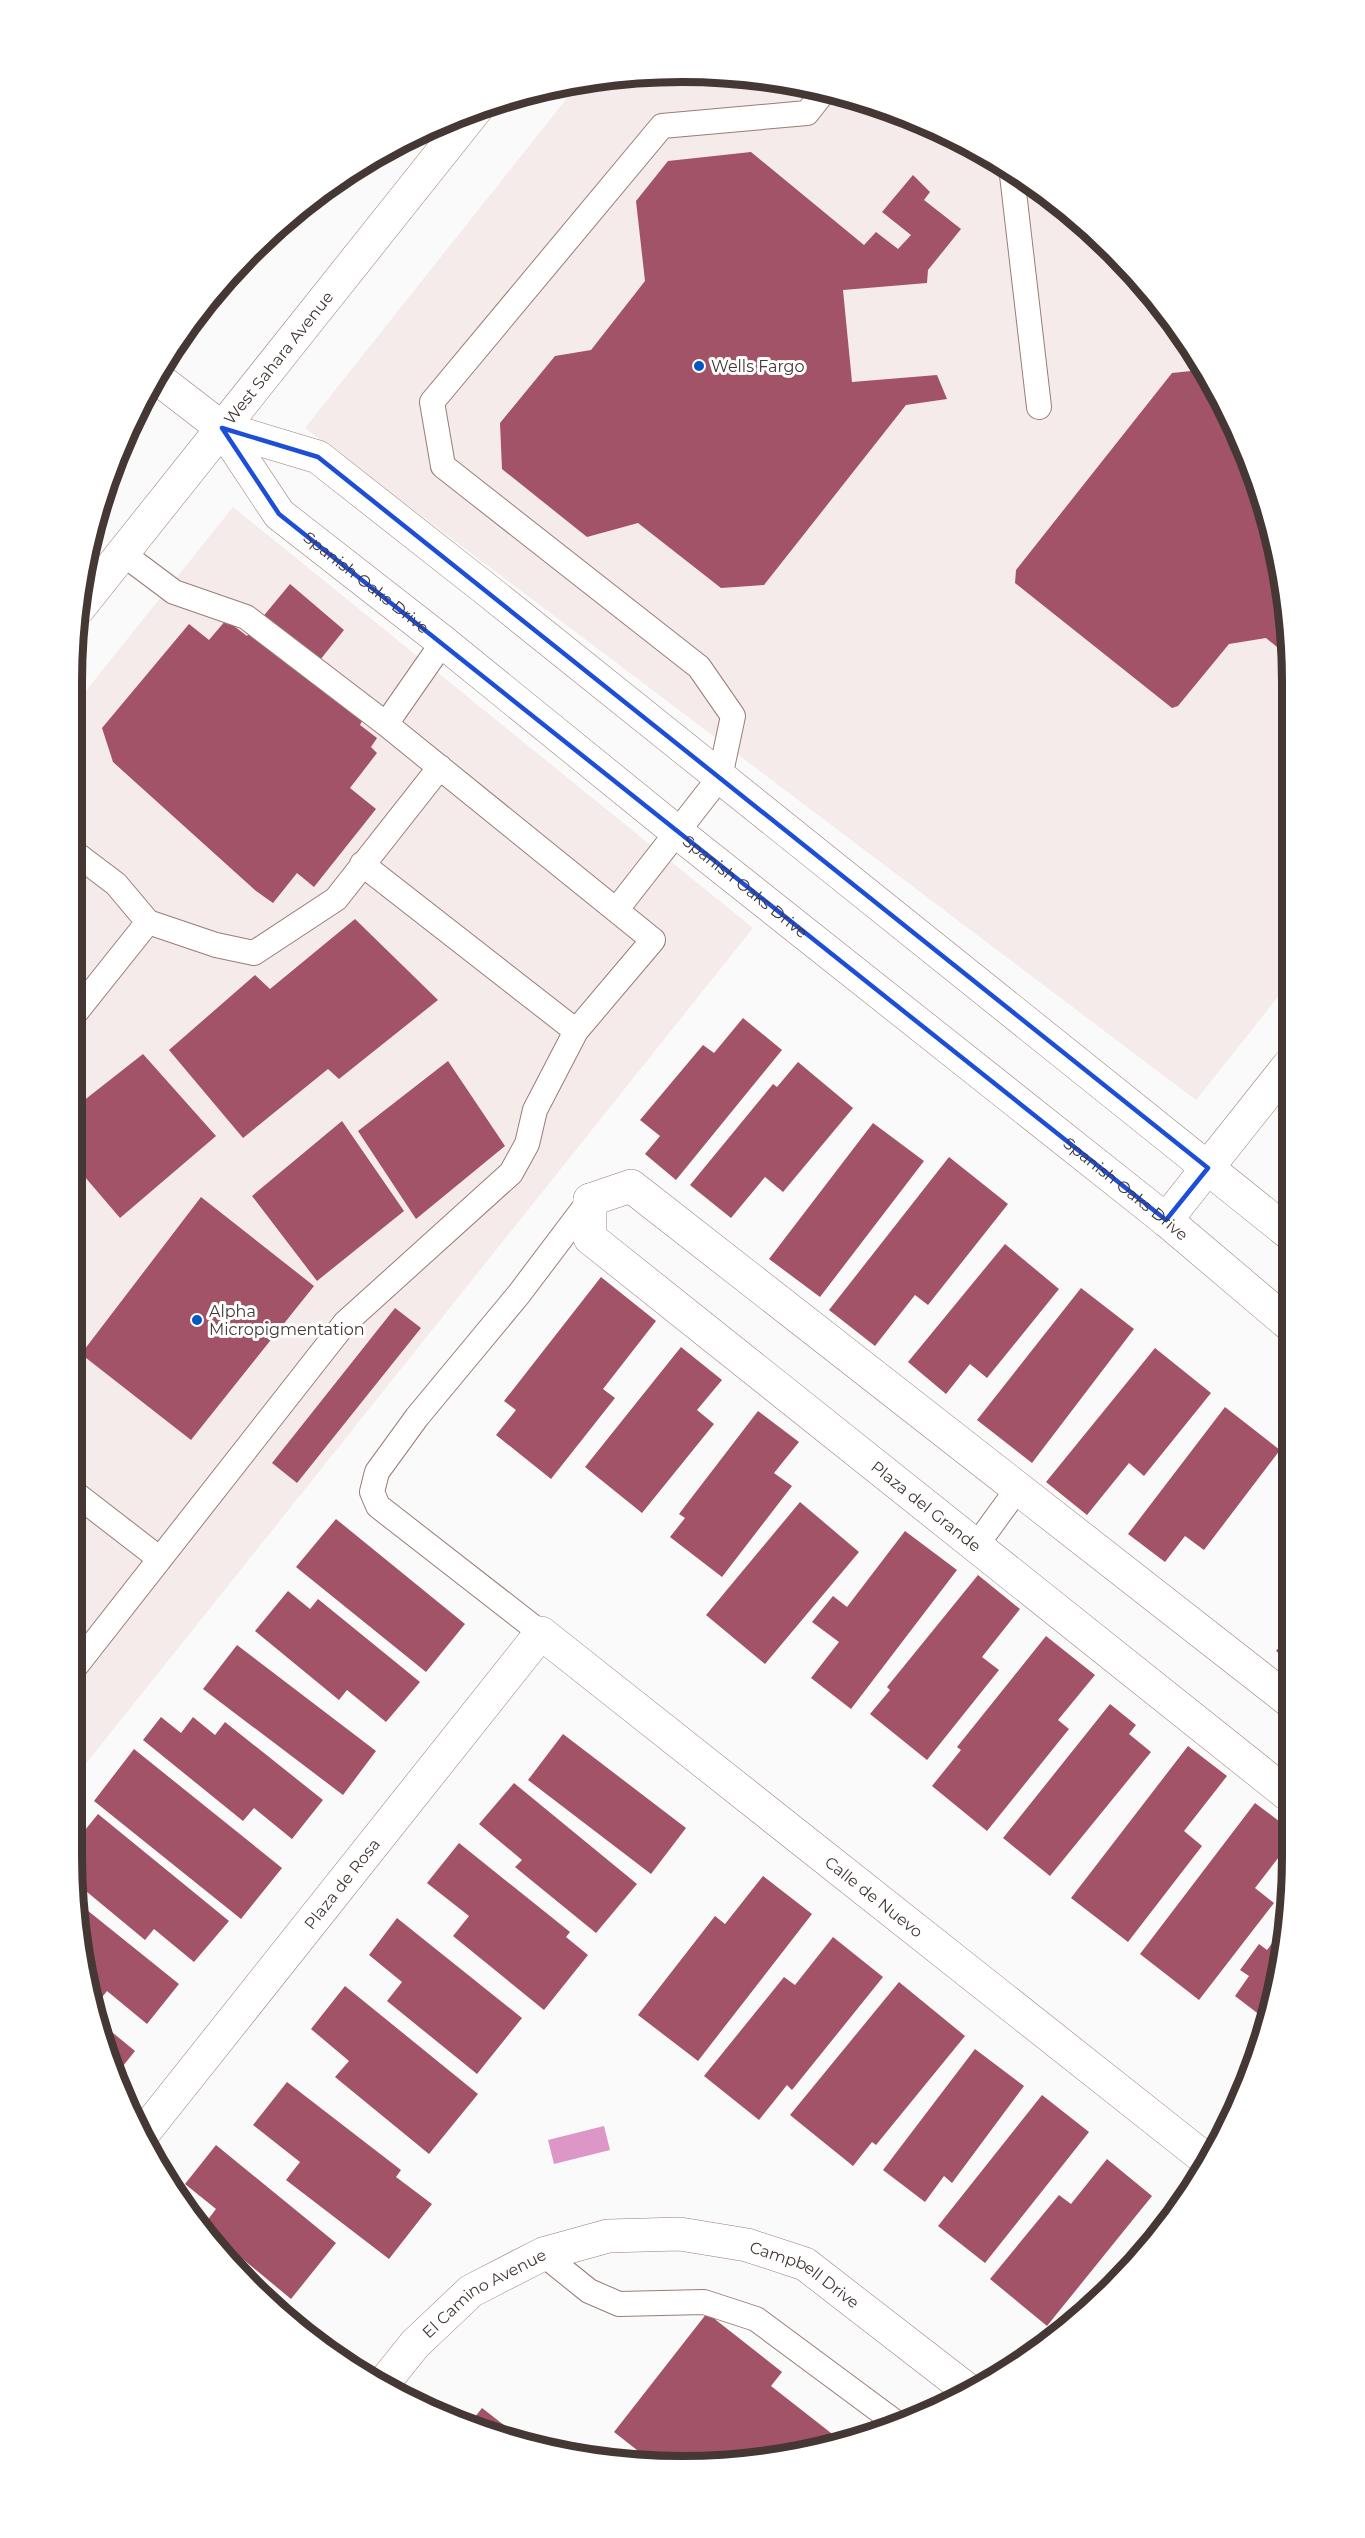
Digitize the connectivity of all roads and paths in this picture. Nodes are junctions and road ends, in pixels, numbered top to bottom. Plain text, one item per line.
1 (818, 98) edge
2 (465, 124) edge
3 (1013, 182) edge
4 (163, 382) edge
5 (1040, 407) dead end
6 (222, 428) junction
7 (122, 553) junction
8 (89, 595) edge
9 (443, 642) junction
10 (386, 724) junction
11 (440, 767) junction
12 (720, 777) junction
13 (677, 832) junction
14 (82, 858) edge
15 (362, 864) junction
16 (617, 909) junction
17 (148, 922) junction
18 (82, 1005) edge
19 (576, 1031) junction
20 (1282, 1074) edge
21 (1208, 1167) junction
22 (582, 1194) junction
23 (1166, 1220) junction
24 (1282, 1227) edge
25 (1282, 1318) edge
26 (1018, 1488) junction
27 (82, 1499) edge
28 (976, 1546) junction
29 (160, 1559) junction
30 (541, 1633) junction
31 (82, 1658) edge
32 (1282, 1695) edge
33 (1282, 1790) edge
34 (148, 2128) edge
35 (1202, 2156) edge
36 (608, 2236) joint
37 (543, 2254) junction
38 (388, 2378) edge
39 (962, 2386) edge
40 (891, 2418) edge

1 - 12 lane
2 - 6 street, West Sahara Avenue
3 - 5 lane
4 - 6 street, Spanish Oaks Drive
6 - 7 street, West Sahara Avenue
6 - 9 street, Spanish Oaks Drive
6 - 12 street, Spanish Oaks Drive
7 - 8 street, West Sahara Avenue
7 - 10 lane
9 - 10 lane
9 - 13 street, Spanish Oaks Drive
10 - 11 lane
11 - 15 lane
11 - 16 lane
12 - 13 lane
12 - 21 street, Spanish Oaks Drive
13 - 16 lane
13 - 23 street, Spanish Oaks Drive
14 - 17 lane
15 - 17 lane
15 - 19 lane
16 - 19 lane
17 - 18 lane
19 - 29 lane
20 - 21 street
21 - 23 street
21 - 24 street, Spanish Oaks Drive
22 - 26 street
22 - 28 street, Plaza del Grande
22 - 30 lane
23 - 25 street, Spanish Oaks Drive
26 - 28 lane
26 - 32 street
27 - 29 lane
28 - 33 street, Plaza del Grande
29 - 31 lane
30 - 34 street, Plaza de Rosa
30 - 35 street, Calle de Nuevo
36 - 37 street, El Camino Avenue
36 - 39 street, Campbell Drive
37 - 38 street, El Camino Avenue
37 - 40 lane

